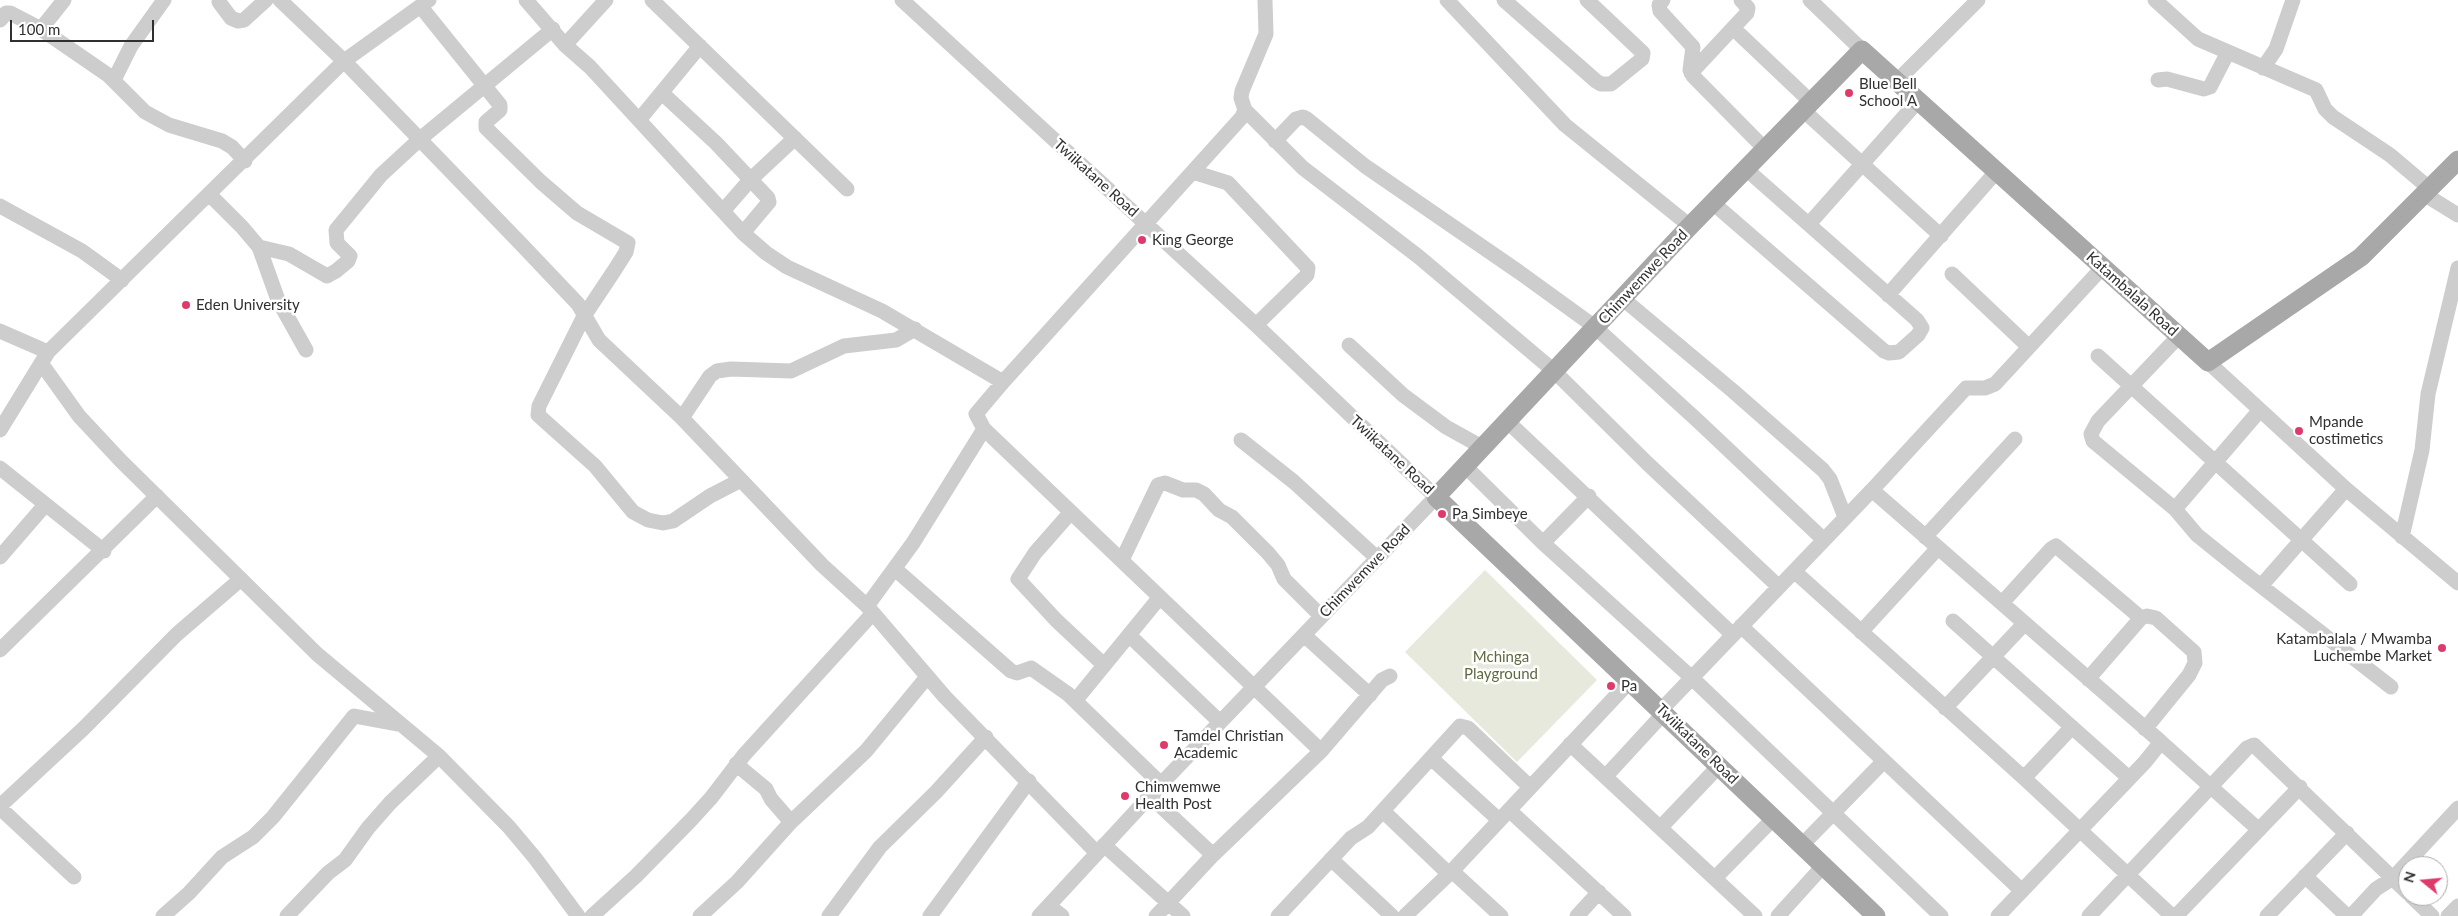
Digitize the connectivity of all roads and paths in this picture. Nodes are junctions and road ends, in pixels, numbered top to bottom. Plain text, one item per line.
1 (64, 0) edge
2 (164, 0) edge
3 (266, 0) edge
4 (280, 0) edge
5 (526, 0) edge
6 (606, 0) edge
7 (652, 0) edge
8 (902, 0) edge
9 (1265, 0) edge
10 (1504, 0) edge
11 (1587, 0) edge
12 (1663, 0) edge
13 (1741, 0) edge
14 (1978, 0) edge
15 (2155, 0) edge
16 (2293, 0) edge
17 (1449, 1) edge
18 (1813, 1) edge
19 (219, 2) dead end
20 (425, 4) edge
21 (0, 20) edge
22 (1733, 28) junction
23 (40, 29) junction
24 (553, 29) junction
25 (565, 45) junction
26 (700, 46) junction
27 (1862, 50) junction
28 (2227, 54) junction
29 (344, 61) junction
30 (2263, 68) junction
31 (1691, 73) junction
32 (114, 80) junction
33 (2158, 80) dead end
34 (1897, 82) junction
35 (485, 87) junction
36 (662, 93) junction
37 (1918, 101) junction
38 (1807, 106) junction
39 (1245, 110) junction
40 (640, 120) junction
41 (795, 138) junction
42 (420, 139) junction
43 (1275, 141) junction
44 (1765, 149) junction
45 (2458, 160) edge
46 (245, 161) junction
47 (1862, 164) junction
48 (1746, 169) junction
49 (1193, 172) junction
50 (1996, 172) junction
51 (750, 180) junction
52 (847, 189) dead end
53 (2426, 191) junction
54 (210, 195) junction
55 (1712, 203) junction
56 (0, 206) edge
57 (723, 211) junction
58 (2458, 215) edge
59 (1146, 223) junction
60 (1809, 224) junction
61 (1690, 226) junction
62 (743, 233) junction
63 (1941, 236) junction
64 (258, 247) junction
65 (2102, 268) junction
66 (2458, 268) edge
67 (1952, 274) dead end
68 (122, 280) junction
69 (1888, 295) junction
70 (1622, 298) junction
71 (584, 316) junction
72 (1256, 325) junction
73 (1595, 328) junction
74 (915, 329) junction
75 (0, 331) edge
76 (2179, 336) junction
77 (1348, 345) dead end
78 (2029, 347) junction
79 (306, 350) dead end
80 (2098, 356) dead end
81 (45, 357) junction
82 (2208, 362) junction
83 (1554, 371) junction
84 (1002, 382) junction
85 (2130, 387) junction
86 (2260, 410) junction
87 (682, 418) junction
88 (1508, 421) junction
89 (984, 429) junction
90 (0, 430) edge
91 (2015, 439) dead end
92 (1242, 440) dead end
93 (1482, 448) junction
94 (2216, 464) junction
95 (1465, 466) junction
96 (0, 468) edge
97 (739, 480) junction
98 (2346, 489) junction
99 (1872, 490) junction
100 (157, 496) junction
101 (1589, 496) junction
102 (1436, 497) junction
103 (45, 505) junction
104 (2175, 509) junction
105 (1071, 512) junction
106 (1845, 517) junction
107 (1925, 536) junction
108 (2402, 537) junction
109 (2302, 539) junction
110 (1824, 540) junction
111 (1543, 542) junction
112 (1938, 548) junction
113 (104, 551) junction
114 (0, 557) edge
115 (1377, 558) junction
116 (1122, 560) junction
117 (895, 568) junction
118 (1794, 571) junction
119 (241, 579) junction
120 (2458, 583) edge
121 (2350, 584) dead end
122 (2261, 586) junction
123 (1779, 587) junction
124 (1160, 597) junction
125 (2002, 603) junction
126 (870, 610) junction
127 (1322, 616) junction
128 (2141, 618) junction
129 (1953, 621) dead end
130 (2024, 624) junction
131 (1737, 630) junction
132 (1861, 632) junction
133 (1304, 635) junction
134 (1129, 636) junction
135 (0, 650) edge
136 (1994, 657) junction
137 (1104, 665) junction
138 (1390, 676) dead end
139 (927, 677) junction
140 (1692, 678) junction
141 (2088, 679) junction
142 (1630, 681) junction
143 (1254, 686) junction
144 (2392, 687) dead end
145 (1370, 695) junction
146 (1076, 701) junction
147 (1945, 708) junction
148 (1663, 712) junction
149 (1220, 722) junction
150 (401, 724) junction
151 (2072, 727) junction
152 (2145, 729) junction
153 (986, 737) junction
154 (2161, 742) junction
155 (1570, 744) junction
156 (1321, 751) junction
157 (439, 756) junction
158 (1430, 758) junction
159 (1884, 761) junction
160 (736, 764) junction
161 (1719, 766) junction
162 (1606, 776) junction
163 (2024, 778) junction
164 (2129, 778) junction
165 (1029, 781) junction
166 (1162, 784) junction
167 (2212, 786) junction
168 (1530, 787) junction
169 (2300, 787) junction
170 (1150, 796) junction
171 (0, 807) edge
172 (2458, 808) edge
173 (1383, 811) junction
174 (1834, 813) junction
175 (1504, 815) junction
176 (1774, 818) junction
177 (791, 822) junction
178 (1662, 827) junction
179 (2080, 830) junction
180 (2259, 830) junction
181 (2347, 833) junction
182 (1802, 845) junction
183 (1101, 849) junction
184 (1213, 856) junction
185 (1331, 859) junction
186 (1824, 866) junction
187 (1451, 872) junction
188 (2129, 874) junction
189 (2305, 876) junction
190 (74, 877) dead end
191 (1715, 878) junction
192 (2393, 878) junction
193 (2398, 883) edge
194 (2022, 891) junction
195 (1599, 892) junction
196 (1168, 902) junction
197 (2422, 906) edge
198 (2458, 906) edge
199 (1044, 911) edge
200 (1282, 915) edge
201 (163, 916) edge
202 (287, 916) edge
203 (578, 916) edge
204 (592, 916) edge
205 (700, 916) edge
206 (829, 916) edge
207 (930, 916) edge
208 (1062, 916) edge
209 (1156, 916) edge
210 (1183, 916) edge
211 (1392, 916) edge
212 (1405, 916) edge
213 (1501, 916) edge
214 (1576, 916) edge
215 (1624, 916) edge
216 (1755, 916) edge
217 (1778, 916) edge
218 (1876, 916) edge
219 (1941, 916) edge
220 (1998, 916) edge
221 (2089, 916) edge
222 (2174, 916) edge
223 (2267, 916) edge
224 (2347, 916) edge
225 (2351, 916) edge
226 (2432, 916) edge
227 (2448, 916) edge

1 - 23 street
2 - 32 street
3 - 19 street
4 - 29 street
5 - 24 street
6 - 25 street
7 - 26 street
8 - 59 street, Twiikatane Road
9 - 39 street
10 - 11 street
12 - 31 street
13 - 22 street
14 - 34 street
15 - 28 street
16 - 30 street
17 - 61 street
18 - 27 street, Katambalala Road
20 - 29 street
20 - 35 street
21 - 23 street
22 - 31 street
22 - 38 street
23 - 32 street
24 - 25 street
24 - 35 street
25 - 40 street
26 - 36 street
26 - 41 street
27 - 34 main road, Katambalala Road
27 - 38 main road, Chimwemwe Road
28 - 30 street
28 - 33 street
29 - 42 street
29 - 46 street
30 - 53 street
31 - 44 street
32 - 46 street
34 - 37 main road, Katambalala Road
35 - 42 street
35 - 71 street
36 - 40 street
36 - 51 street
37 - 47 street
37 - 50 main road, Katambalala Road
38 - 44 main road, Chimwemwe Road
38 - 47 street
39 - 43 street
39 - 49 street
40 - 57 street
41 - 51 street
41 - 52 street
42 - 64 street
42 - 71 street
43 - 73 street
43 - 83 street
44 - 48 main road, Chimwemwe Road
45 - 53 main road
46 - 54 street
47 - 60 street
47 - 63 street
48 - 55 main road, Chimwemwe Road
48 - 60 street
49 - 59 street
49 - 72 street
50 - 63 street
50 - 65 main road, Katambalala Road
51 - 57 street
51 - 62 street
53 - 58 street
53 - 82 main road
54 - 64 street
54 - 68 street
55 - 61 main road, Chimwemwe Road
55 - 69 street
56 - 68 street
57 - 62 street
59 - 72 street, Twiikatane Road
59 - 84 street
60 - 69 street
61 - 70 main road, Chimwemwe Road
62 - 74 street
63 - 69 street
64 - 79 street
65 - 76 main road, Katambalala Road
65 - 78 street
66 - 108 street
67 - 78 street
68 - 81 street
70 - 73 main road, Chimwemwe Road
70 - 106 street
71 - 87 street
71 - 97 street
72 - 102 street, Twiikatane Road
73 - 83 main road, Chimwemwe Road
73 - 110 street
74 - 84 street
74 - 87 street
75 - 81 street
76 - 82 main road, Katambalala Road
76 - 85 street
77 - 93 street
78 - 99 street
80 - 85 street
81 - 90 street
81 - 100 street
82 - 86 street, Katambalala Road
83 - 88 main road, Chimwemwe Road
83 - 123 street
84 - 89 street
85 - 94 street
85 - 104 street
86 - 94 street
86 - 98 street, Katambalala Road
87 - 97 street
88 - 93 main road, Chimwemwe Road
88 - 101 street
89 - 105 street
89 - 117 street
91 - 107 street
92 - 115 street
93 - 95 main road, Chimwemwe Road
94 - 104 street
94 - 109 street
95 - 102 main road, Chimwemwe Road
95 - 111 street
96 - 103 street
97 - 126 street
98 - 108 street, Katambalala Road
98 - 109 street
99 - 106 street
99 - 107 street
100 - 113 street
100 - 119 street
101 - 111 street
101 - 131 street
102 - 115 street, Chimwemwe Road
102 - 142 main road, Twiikatane Road
103 - 113 street
103 - 114 street
104 - 122 street
105 - 116 street
105 - 137 street
106 - 110 street
107 - 112 street
108 - 120 street, Katambalala Road
109 - 121 street
109 - 122 street
110 - 118 street
111 - 140 street
112 - 125 street
112 - 132 street
113 - 135 street
115 - 127 street, Chimwemwe Road
116 - 124 street
116 - 127 street
117 - 126 street
117 - 146 street
118 - 123 street
118 - 132 street
119 - 150 street
119 - 171 street
122 - 144 street
123 - 131 street
124 - 134 street
124 - 143 street
125 - 128 street
125 - 130 street
126 - 139 street
126 - 160 street
127 - 133 street, Chimwemwe Road
128 - 141 street
128 - 152 street
129 - 136 street
130 - 136 street
130 - 141 street
131 - 140 street
131 - 159 street
132 - 147 street
133 - 143 street, Chimwemwe Road
133 - 145 street
134 - 137 street
134 - 149 street
136 - 147 street
136 - 151 street
137 - 146 street
138 - 145 street
139 - 153 street
139 - 177 street
140 - 148 street
140 - 174 street
141 - 152 street
142 - 148 main road, Twiikatane Road
142 - 155 street
143 - 149 street, Chimwemwe Road
143 - 156 street
145 - 156 street
146 - 166 street
147 - 163 street
148 - 161 main road, Twiikatane Road
148 - 162 street
149 - 166 street, Chimwemwe Road
150 - 157 street
150 - 201 street
151 - 163 street
151 - 164 street
152 - 154 street
153 - 165 street
153 - 206 street
154 - 164 street
154 - 167 street
155 - 162 street
155 - 168 street
156 - 184 street
157 - 202 street
157 - 203 street
158 - 168 street
158 - 173 street
158 - 175 street
159 - 174 street
159 - 194 street
160 - 177 street
160 - 204 street
161 - 176 main road, Twiikatane Road
161 - 178 street
162 - 178 street
163 - 179 street
164 - 179 street
165 - 183 street
165 - 207 street
166 - 170 street, Chimwemwe Road
167 - 169 street
167 - 180 street
167 - 188 street
168 - 175 street
169 - 180 street
169 - 181 street
170 - 183 street, Chimwemwe Road
170 - 184 street
171 - 190 street
172 - 192 street
173 - 185 street
173 - 187 street
174 - 182 street
174 - 219 street
175 - 187 street
175 - 195 street
176 - 182 main road, Twiikatane Road
176 - 191 street
177 - 205 street
178 - 191 street
179 - 188 street
179 - 194 street
180 - 222 street
181 - 189 street
181 - 192 street
182 - 186 main road, Twiikatane Road
183 - 196 street
183 - 199 street, Chimwemwe Road
184 - 196 street
185 - 200 street
185 - 211 street
186 - 217 street
186 - 218 main road, Twiikatane Road
187 - 212 street
187 - 213 street
188 - 221 street
188 - 222 street
189 - 223 street
189 - 224 street
191 - 216 street
192 - 193 street
192 - 225 street
194 - 220 street
195 - 214 street
195 - 215 street
196 - 209 street
196 - 210 street
197 - 226 street
198 - 227 street
199 - 208 street

